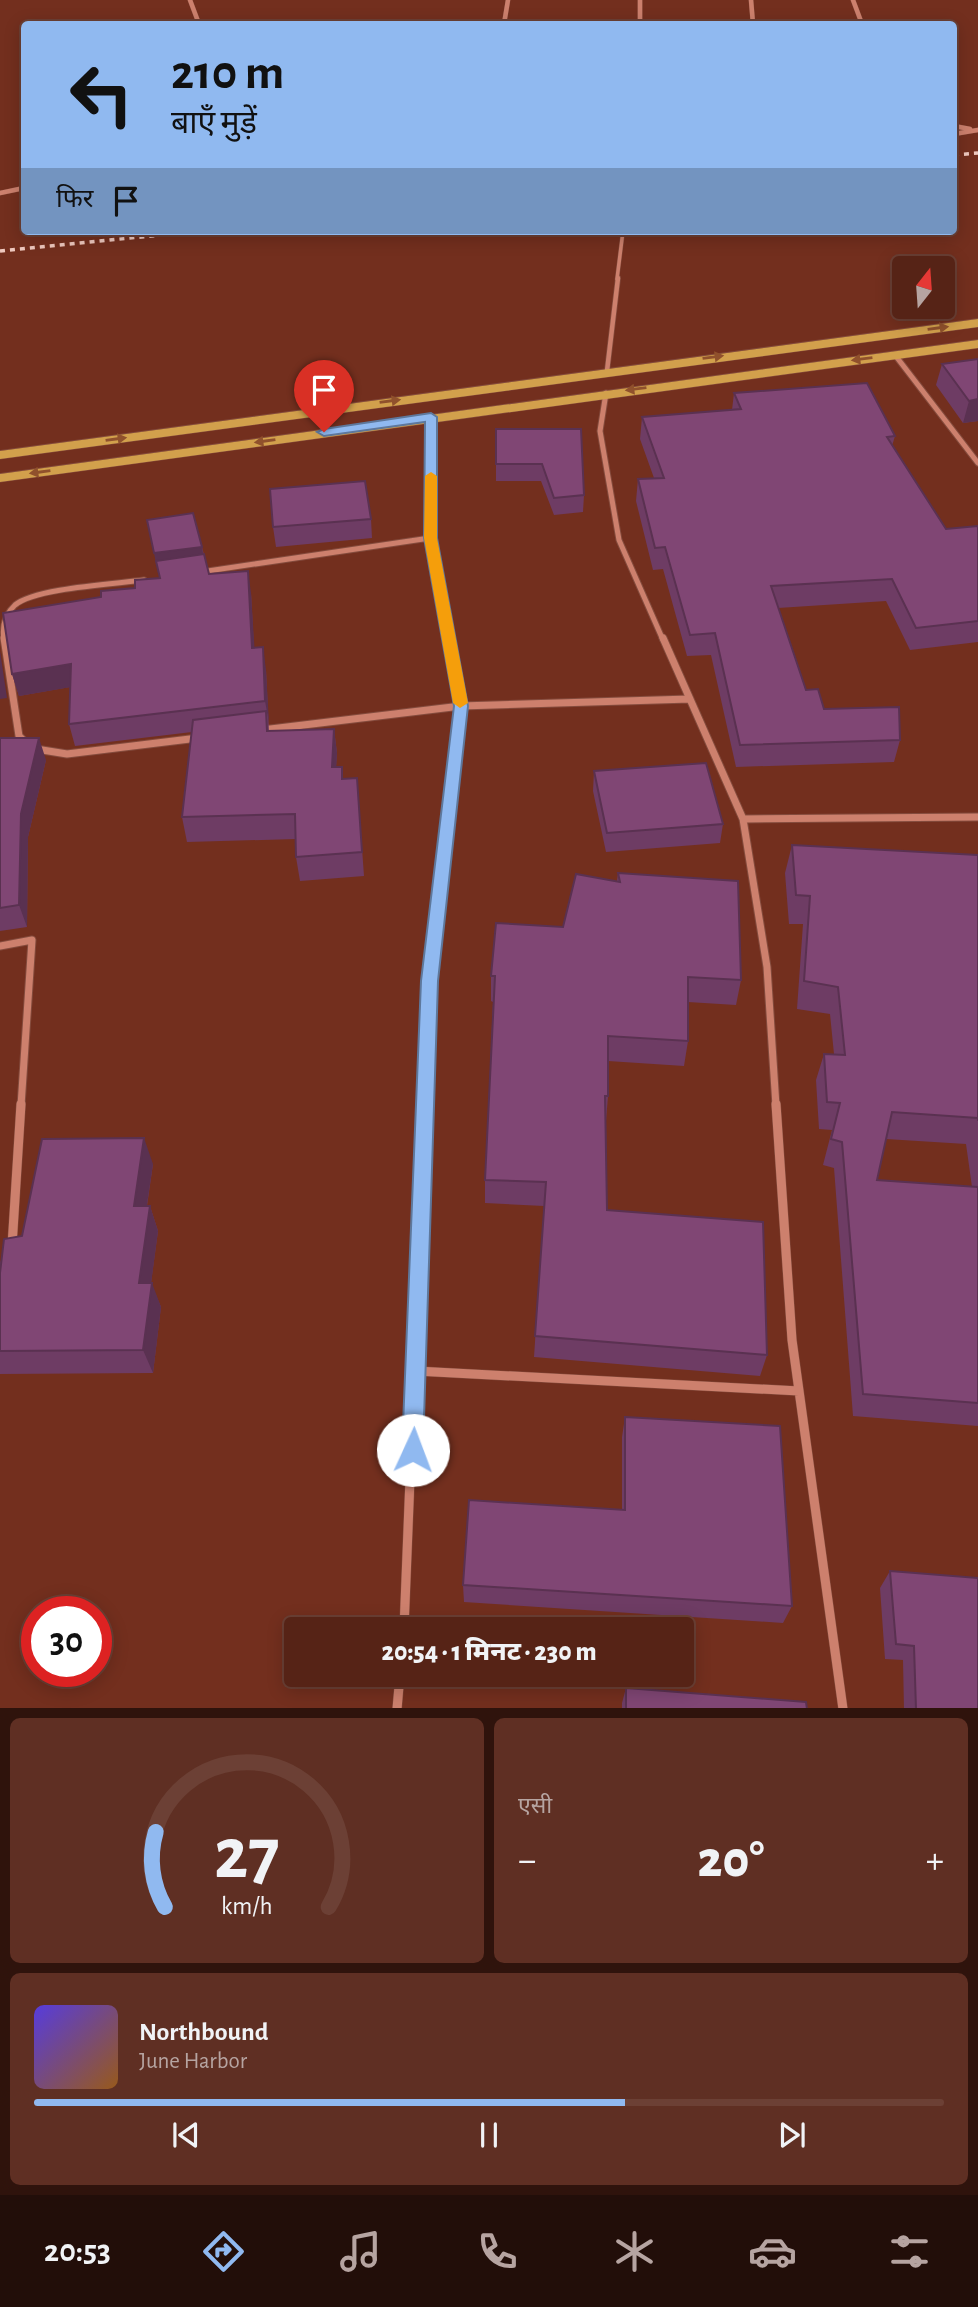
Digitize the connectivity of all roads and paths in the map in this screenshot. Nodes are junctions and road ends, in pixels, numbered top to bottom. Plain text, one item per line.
1 (190, 0) edge
2 (509, 0) edge
3 (640, 0) edge
4 (751, 0) edge
5 (853, 0) edge
6 (198, 21) edge
7 (505, 21) edge
8 (639, 21) edge
9 (753, 21) edge
10 (861, 21) edge
11 (957, 126) edge
12 (978, 130) edge
13 (957, 134) edge
14 (21, 189) edge
15 (0, 193) edge
16 (623, 235) edge
17 (978, 323) edge
18 (978, 344) edge
19 (895, 355) junction
20 (607, 371) junction
21 (606, 393) junction
22 (431, 417) junction
23 (0, 455) edge
24 (978, 463) edge
25 (0, 478) edge
26 (430, 538) junction
27 (198, 572) edge
28 (157, 578) edge
29 (690, 699) junction
30 (461, 706) junction
31 (260, 730) edge
32 (206, 737) edge
33 (978, 817) edge
34 (743, 819) junction
35 (0, 946) edge
36 (10, 1262) edge
37 (416, 1371) junction
38 (799, 1391) junction
39 (405, 1617) edge
40 (399, 1687) edge
41 (397, 1708) edge
42 (843, 1708) edge

1 - 6 street
2 - 7 street
3 - 8 street
4 - 9 street
5 - 10 street
11 - 12 street
12 - 13 street
14 - 15 street
16 - 20 lane
20 -> 17 main road
18 - 19 main road
19 -> 21 main road
19 - 24 street
23 -> 20 main road
21 - 22 main road
21 - 29 street
22 -> 25 main road
22 - 26 street
26 - 27 street
26 - 30 street
28 - 32 street
29 - 30 street
29 - 34 street
30 - 31 street
30 - 37 street
33 - 34 street
34 - 38 street
35 - 36 street
37 - 38 street
37 - 39 street
38 - 42 street
40 - 41 street

